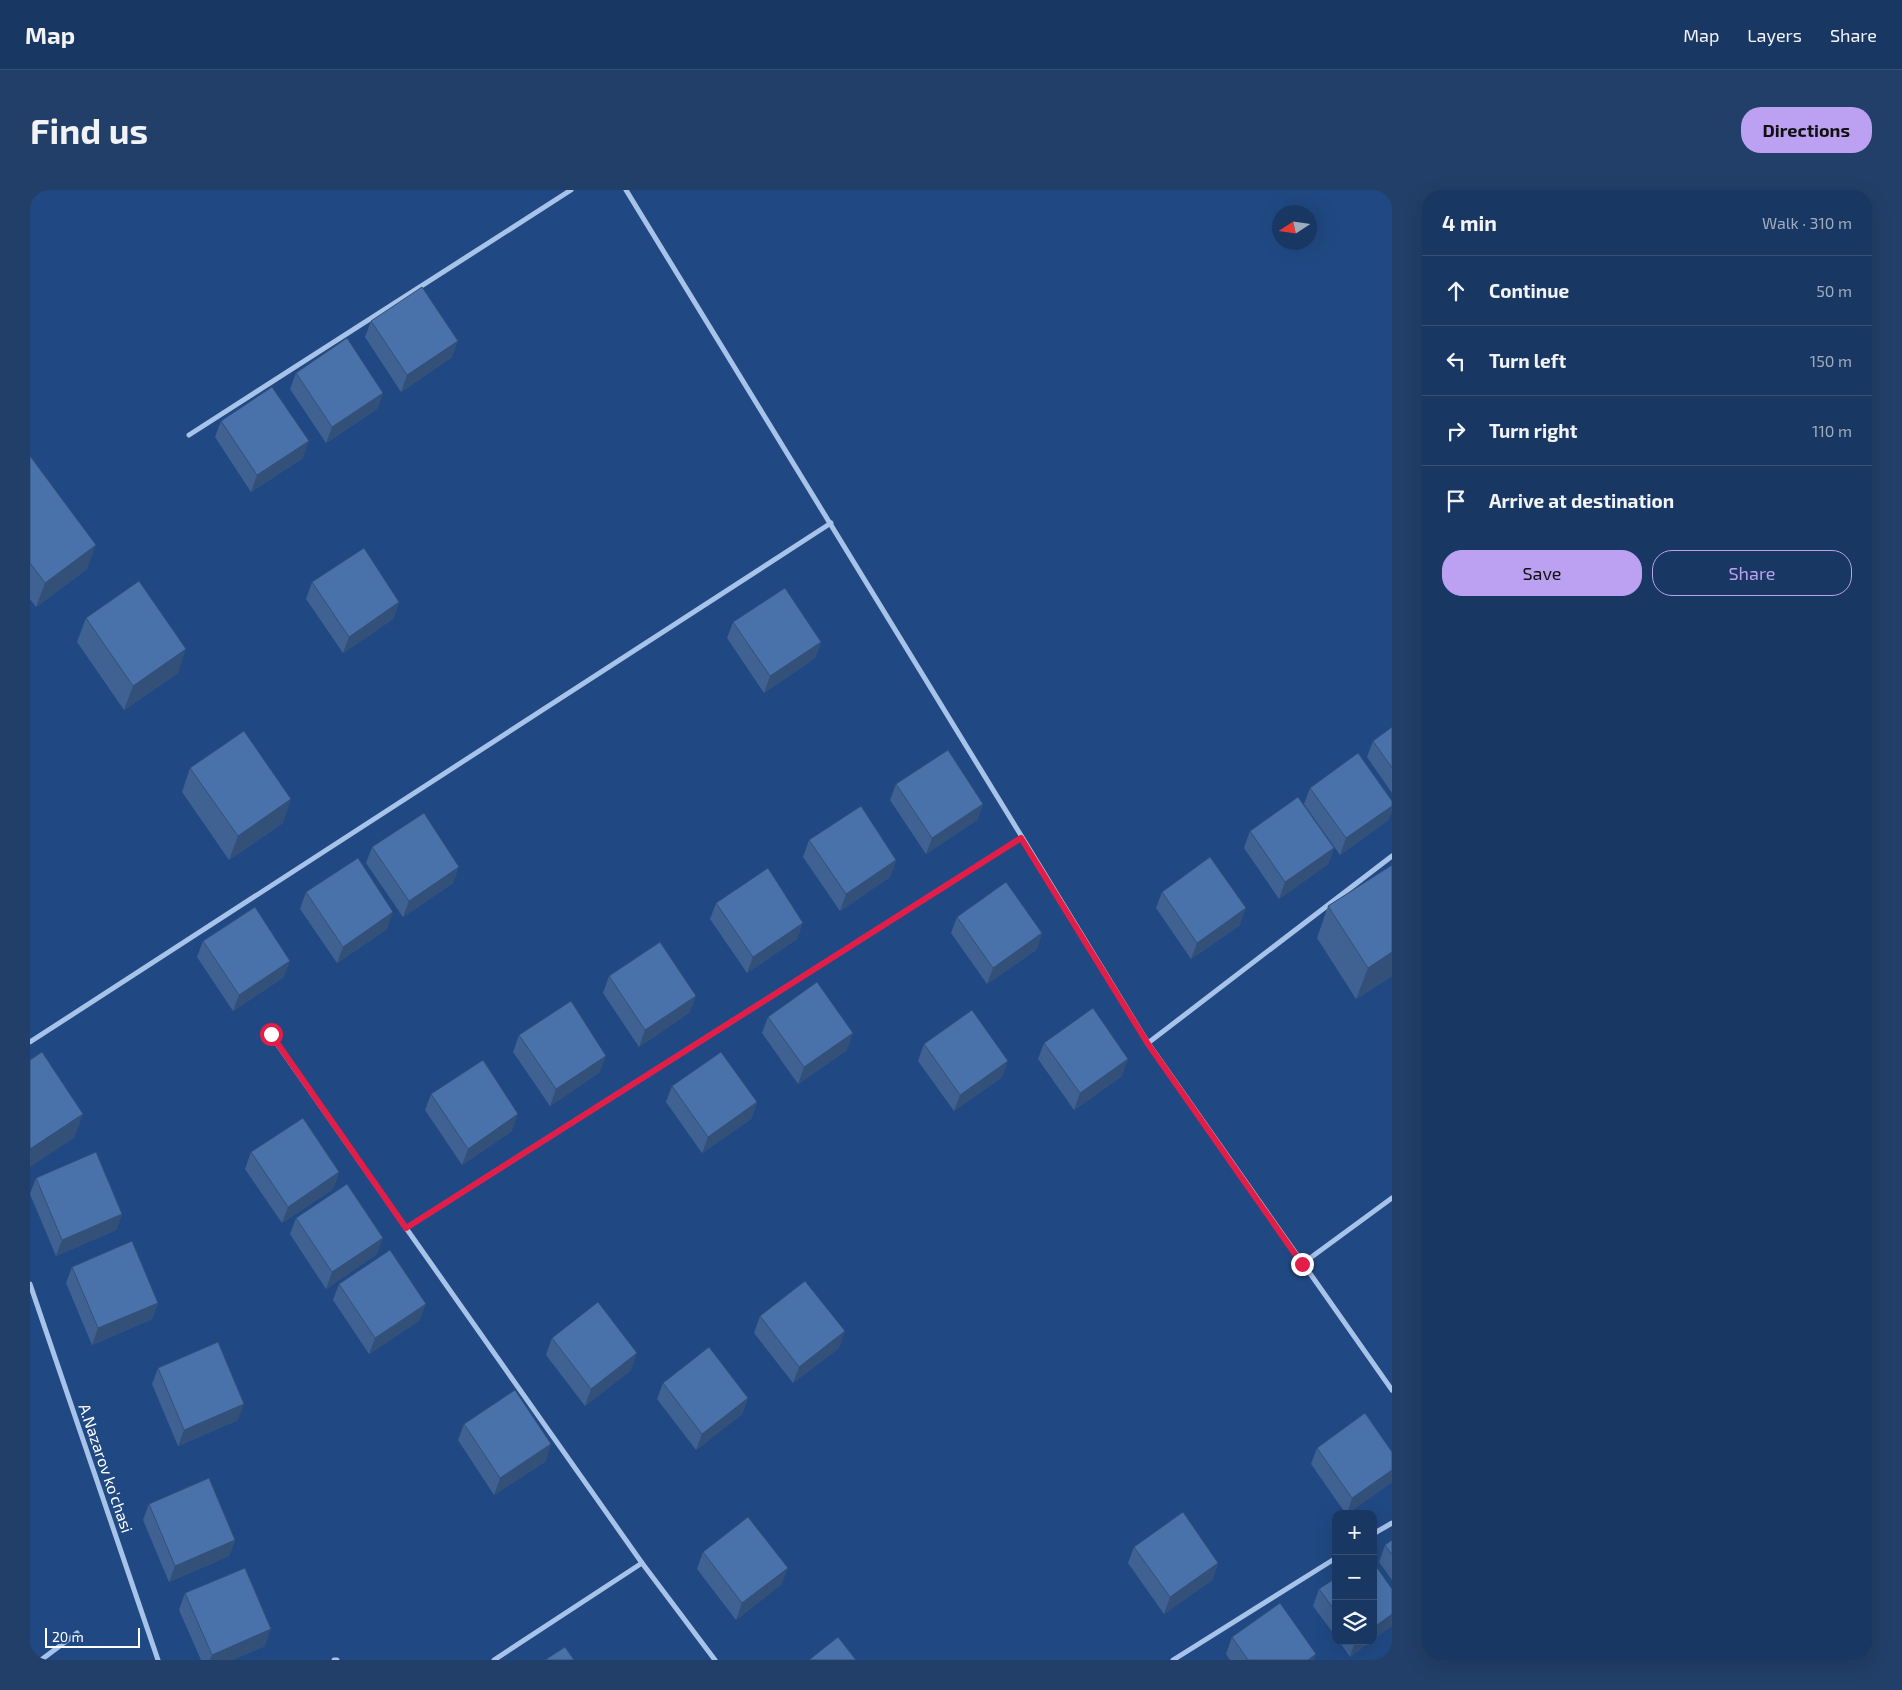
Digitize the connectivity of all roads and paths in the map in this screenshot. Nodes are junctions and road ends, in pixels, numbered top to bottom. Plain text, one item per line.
1 (571, 190) edge
2 (626, 190) edge
3 (189, 435) dead end
4 (831, 523) junction
5 (1021, 838) junction
6 (1392, 856) edge
7 (271, 1034) dead end
8 (30, 1042) edge
9 (1148, 1044) junction
10 (1392, 1198) edge
11 (406, 1228) junction
12 (1302, 1264) junction
13 (30, 1284) edge
14 (1392, 1390) edge
15 (1392, 1522) edge
16 (1377, 1531) edge
17 (1332, 1561) edge
18 (642, 1563) junction
19 (77, 1634) dead end
20 (41, 1660) edge
21 (158, 1660) edge
22 (494, 1660) edge
23 (714, 1660) edge
24 (1173, 1660) edge

1 - 3 street
2 - 4 street
4 - 5 street
4 - 8 street
5 - 9 street
5 - 11 street
6 - 9 street
7 - 11 street
9 - 12 street
10 - 12 street
11 - 18 street
12 - 14 street
13 - 21 street, A.Nazarov ko'chasi
15 - 16 street
17 - 24 street
18 - 22 street
18 - 23 street
19 - 20 street

